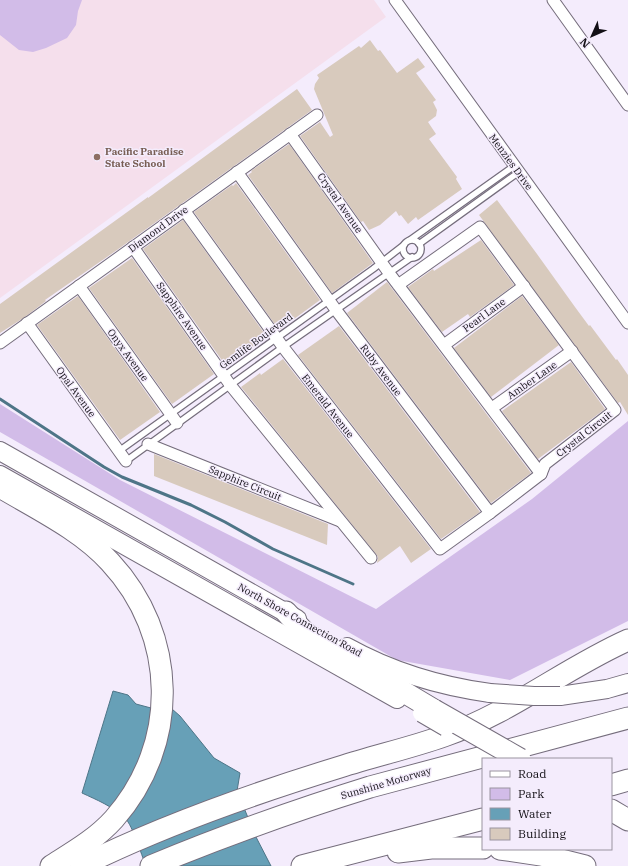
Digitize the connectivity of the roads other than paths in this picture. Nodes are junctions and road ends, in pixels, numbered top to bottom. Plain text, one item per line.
1 (395, 0) edge
2 (553, 0) edge
3 (628, 105) edge
4 (317, 115) dead end
5 (290, 134) junction
6 (517, 169) junction
7 (237, 172) junction
8 (184, 210) junction
9 (410, 240) junction
10 (419, 244) junction
11 (404, 246) junction
12 (133, 247) junction
13 (412, 257) junction
14 (382, 262) junction
15 (389, 273) junction
16 (398, 285) junction
17 (79, 286) junction
18 (524, 286) junction
19 (329, 300) junction
20 (336, 310) junction
21 (27, 323) junction
22 (628, 323) edge
23 (276, 338) junction
24 (0, 343) edge
25 (444, 345) junction
26 (283, 347) junction
27 (572, 351) junction
28 (224, 376) junction
29 (231, 386) junction
30 (492, 408) junction
31 (170, 414) junction
32 (177, 423) junction
33 (148, 444) junction
34 (0, 451) edge
35 (118, 451) junction
36 (126, 461) joint
37 (541, 474) junction
38 (0, 475) edge
39 (0, 487) edge
40 (490, 513) junction
41 (341, 521) junction
42 (371, 558) dead end
43 (286, 612) junction
44 (628, 640) edge
45 (628, 683) edge
46 (428, 712) junction
47 (628, 718) edge
48 (500, 758) edge
49 (518, 758) edge
50 (628, 780) edge
51 (612, 785) edge
52 (612, 811) edge
53 (482, 819) edge
54 (628, 820) edge
55 (612, 822) edge
56 (628, 831) edge
57 (482, 848) edge
58 (507, 850) edge
59 (51, 866) edge
60 (81, 866) edge
61 (151, 866) edge
62 (302, 866) edge
63 (328, 866) edge
64 (585, 866) edge

1 - 6 street, Menzies Drive
2 - 3 street
4 - 5 street, Diamond Drive
5 - 7 street, Diamond Drive
5 - 14 street, Crystal Avenue
6 - 9 lane
6 - 10 lane
6 - 22 street, Menzies Drive
7 - 8 street, Diamond Drive
7 - 19 street, Ruby Avenue
8 - 12 street, Diamond Drive
8 - 23 street, Emerald Avenue
9 - 10 lane
9 - 11 lane
10 - 13 lane
11 - 13 lane
11 - 14 lane, Gemlife Boulevard
12 - 17 street, Diamond Drive
12 - 28 street, Sapphire Avenue
13 - 15 lane
14 - 15 street, Crystal Avenue
14 - 19 lane, Gemlife Boulevard
15 - 16 street
15 - 20 lane
16 - 18 street, Crystal Circuit
16 - 25 street
17 - 21 street, Diamond Drive
17 - 31 street, Onyx Avenue
18 - 25 street, Pearl Lane
18 - 27 street, Crystal Circuit
19 - 20 street, Ruby Avenue
19 - 23 lane, Gemlife Boulevard
20 - 26 lane
20 - 40 street, Ruby Avenue
21 - 24 street, Diamond Drive
21 - 35 street, Opal Avenue
23 - 26 street, Emerald Avenue
23 - 28 lane, Gemlife Boulevard
25 - 30 street
26 - 29 lane
26 - 40 street, Emerald Avenue
27 - 30 street, Amber Lane
27 - 37 street, Crystal Circuit
28 - 29 street, Sapphire Avenue
28 - 31 lane, Gemlife Boulevard
29 - 32 lane
29 - 41 street, Sapphire Circuit
30 - 37 street
31 - 32 street, Onyx Avenue
31 - 35 lane, Gemlife Boulevard
32 - 33 lane
33 - 36 lane
33 - 41 street, Sapphire Circuit
34 - 43 main road, North Shore Connection Road
35 - 36 street, Opal Avenue
37 - 40 street
38 - 46 main road
39 - 59 highway
41 - 42 street, Sapphire Circuit
43 - 45 main road, North Shore Connection Road, bridge
43 - 46 highway
44 - 60 highway
46 - 48 main road, bridge
46 - 49 highway, bridge
47 - 61 highway, Sunshine Motorway
50 - 51 highway
52 - 54 highway
53 - 62 highway
55 - 56 main road
57 - 63 highway
58 - 64 highway

